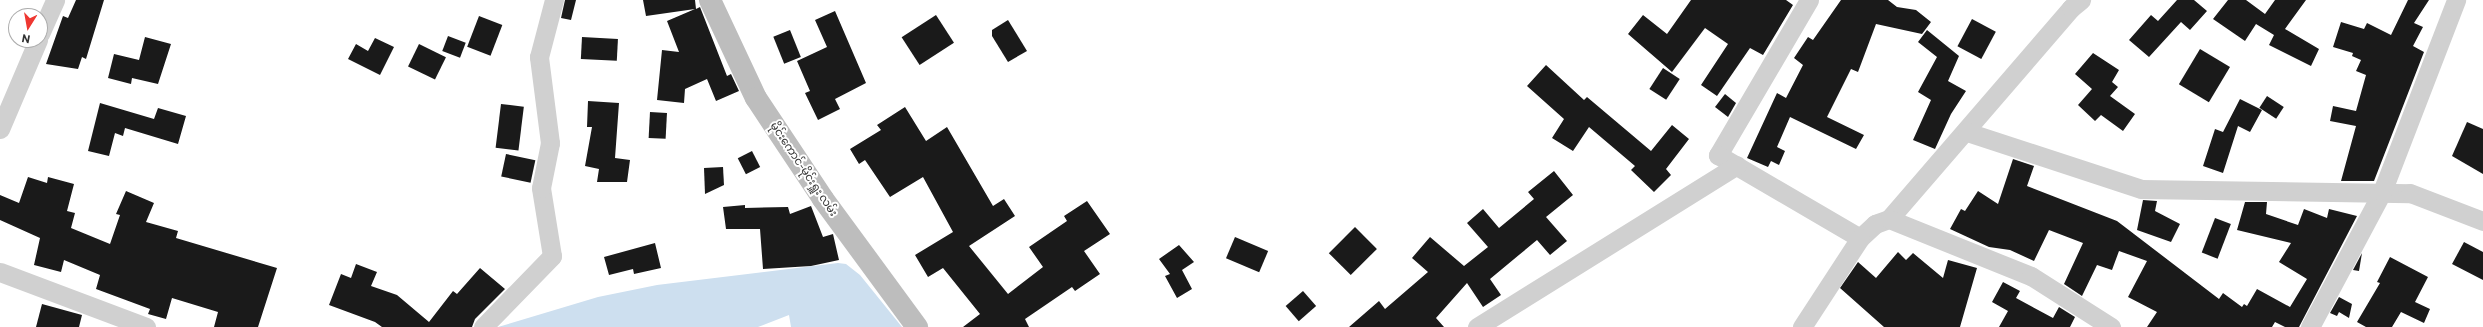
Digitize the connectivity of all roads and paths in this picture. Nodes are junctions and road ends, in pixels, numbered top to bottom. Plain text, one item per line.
1 (55, 0) edge
2 (554, 0) edge
3 (710, 0) edge
4 (1809, 0) edge
5 (2081, 0) edge
6 (2456, 0) edge
7 (48, 16) edge
8 (35, 48) edge
9 (0, 129) edge
10 (1967, 132) junction
11 (1737, 165) junction
12 (2382, 192) junction
13 (1889, 219) junction
14 (2483, 222) edge
15 (1860, 238) junction
16 (0, 272) edge
17 (146, 327) edge
18 (483, 327) edge
19 (917, 327) edge
20 (1477, 327) edge
21 (1802, 327) edge
22 (2111, 327) edge
23 (2310, 327) edge

1 - 7 street
2 - 18 street
3 - 19 main road, မိုင်းကောင်-မိုင်းရှူး လမ်း
4 - 11 street
5 - 10 street
6 - 12 street
8 - 9 street
10 - 12 street
10 - 13 street
11 - 15 street
11 - 20 street
12 - 14 street
12 - 23 street
13 - 15 street
13 - 22 street
15 - 21 street
16 - 17 street

